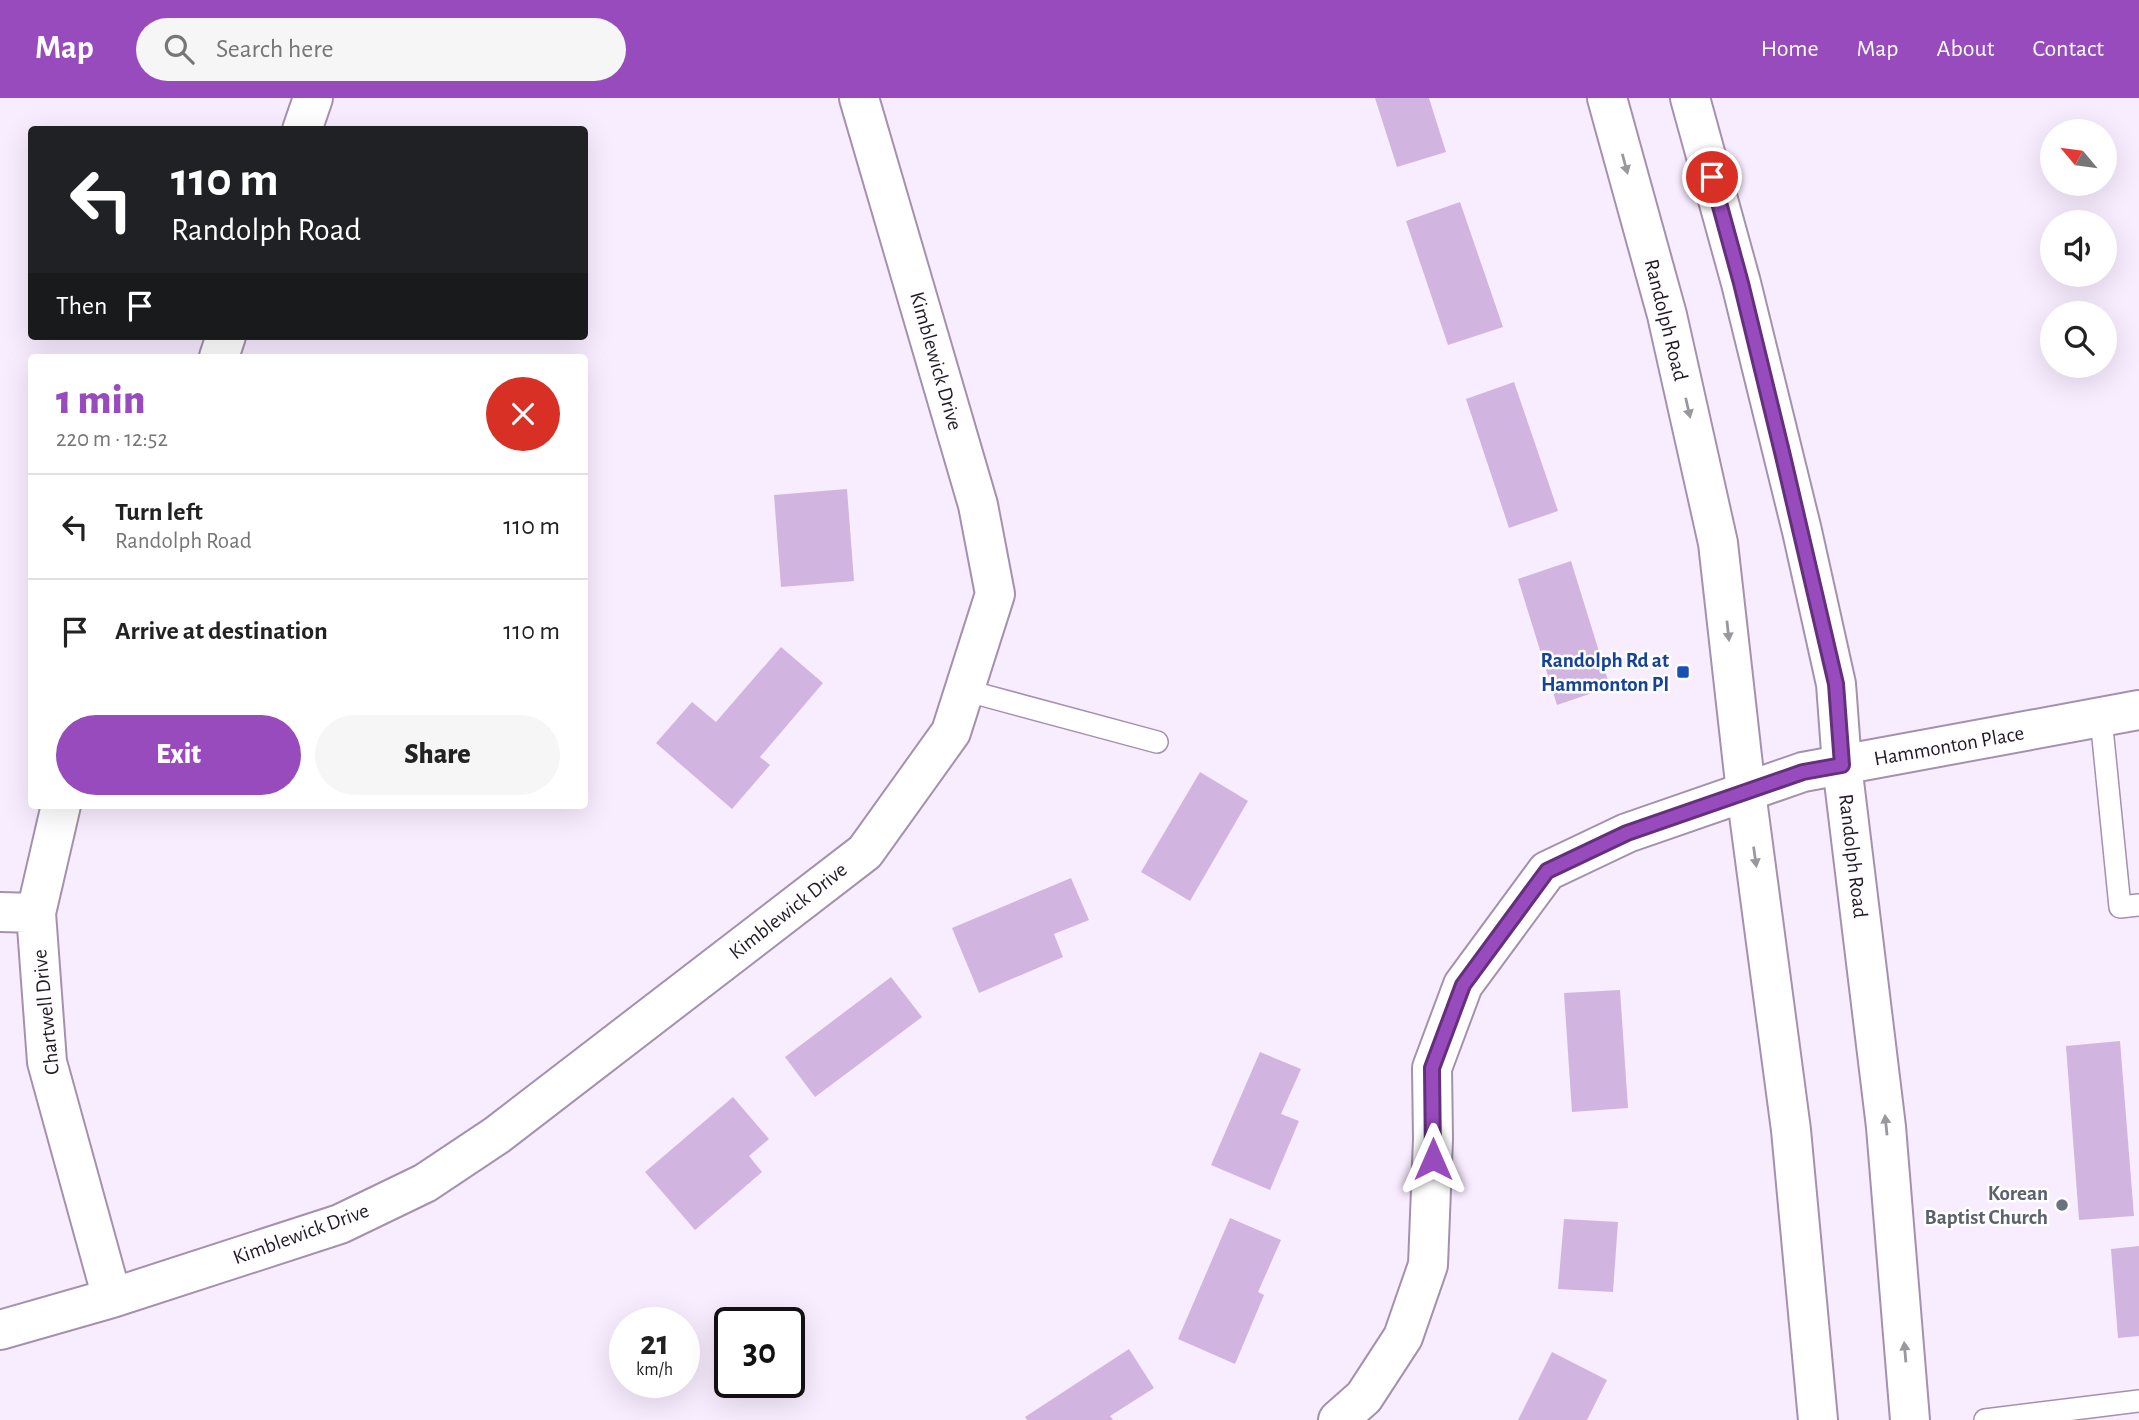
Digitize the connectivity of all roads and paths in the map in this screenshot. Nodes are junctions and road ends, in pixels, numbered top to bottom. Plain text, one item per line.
1 (313, 98) edge
2 (859, 98) edge
3 (1607, 98) edge
4 (1690, 98) edge
5 (303, 126) edge
6 (964, 690) junction
7 (2139, 710) edge
8 (2101, 718) junction
9 (1157, 742) dead end
10 (1842, 765) junction
11 (1746, 792) junction
12 (59, 809) edge
13 (2139, 905) edge
14 (18, 913) edge
15 (112, 1298) junction
16 (0, 1330) edge
17 (2139, 1401) edge
18 (1338, 1420) edge
19 (1818, 1420) edge
20 (1910, 1420) edge
21 (1985, 1420) edge

1 - 5 street
2 - 6 street, Kimblewick Drive
3 -> 11 street, Randolph Road
4 - 10 street, Randolph Road
6 - 9 lane
6 - 15 street, Kimblewick Drive
7 - 8 street, Hammonton Place
8 - 10 street, Hammonton Place
8 - 13 lane
10 - 11 street, Hammonton Place
20 -> 10 street, Randolph Road
11 - 18 street, Hammonton Place
11 -> 19 street, Randolph Road
12 - 14 street, Chartwell Drive
14 - 15 street, Chartwell Drive
15 - 16 street, Kimblewick Drive
17 - 21 lane

